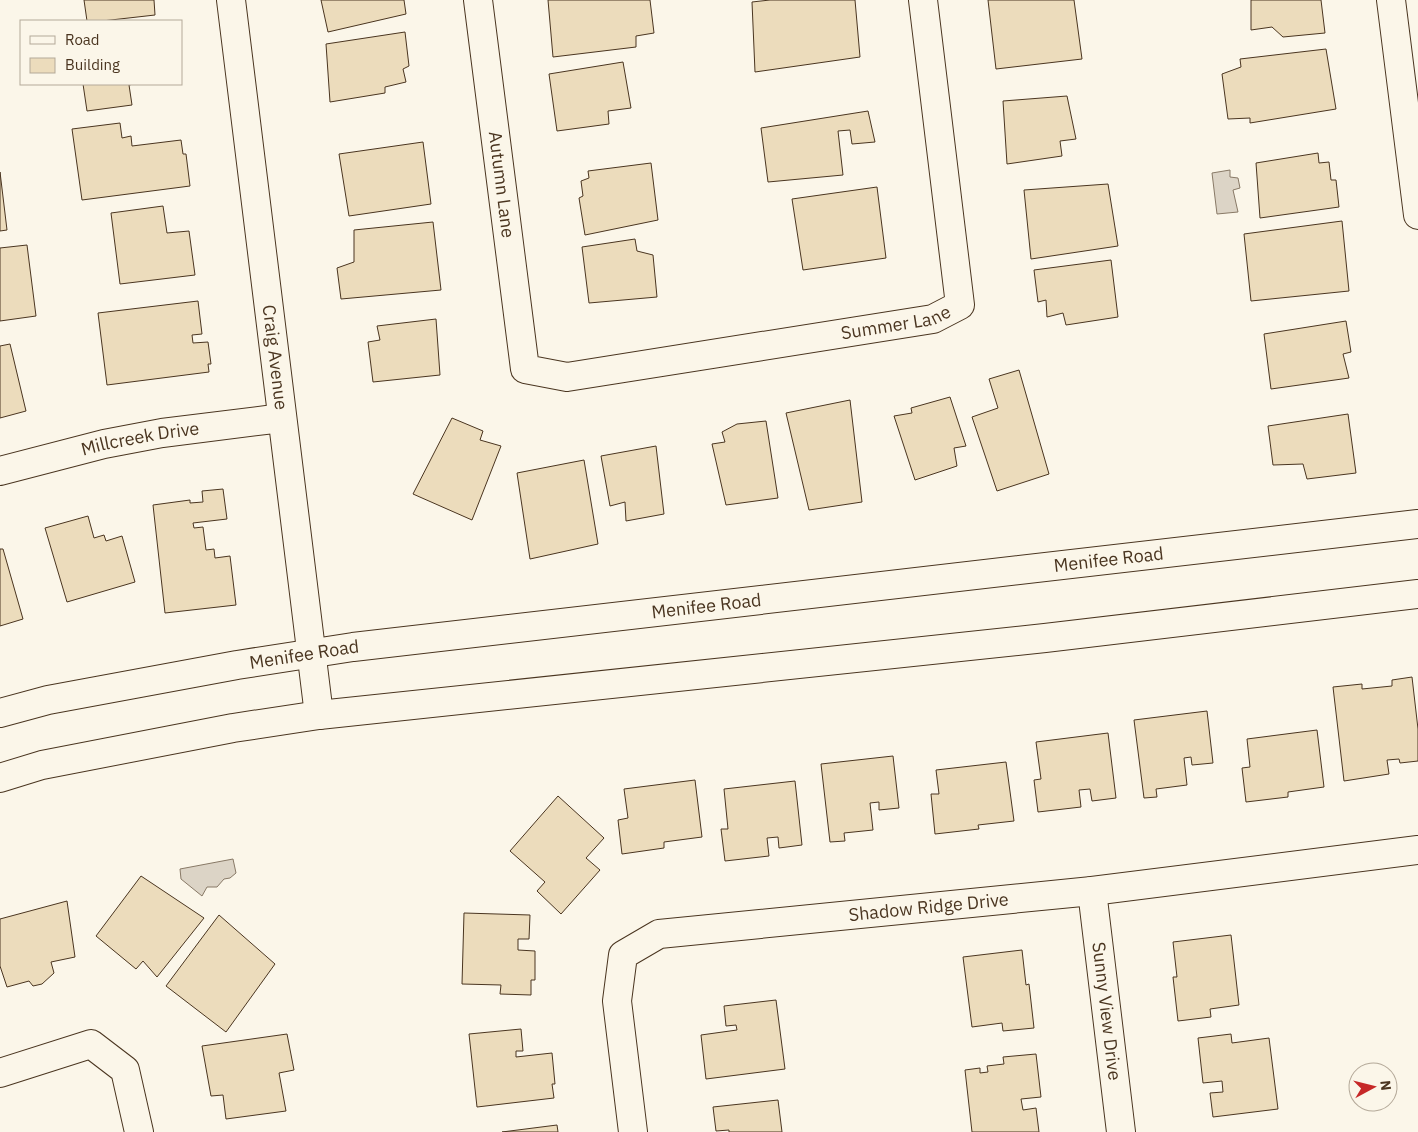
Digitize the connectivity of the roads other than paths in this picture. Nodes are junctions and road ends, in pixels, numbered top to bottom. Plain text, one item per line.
1 (231, 0) edge
2 (478, 0) edge
3 (923, 0) edge
4 (1391, 0) edge
5 (1418, 215) edge
6 (525, 369) joint
7 (282, 418) junction
8 (0, 471) edge
9 (1418, 524) edge
10 (1418, 594) edge
11 (311, 653) junction
12 (0, 714) edge
13 (318, 715) junction
14 (0, 778) edge
15 (1418, 850) edge
16 (1092, 891) junction
17 (0, 1073) edge
18 (139, 1132) edge
19 (633, 1132) edge
20 (1121, 1132) edge

1 - 7 street, Craig Avenue
2 - 6 street, Autumn Lane
3 - 6 street, Summer Lane
4 - 5 street
7 - 8 street, Millcreek Drive
7 - 11 street, Craig Avenue
9 - 11 street, Menifee Road
10 - 13 street
11 - 12 street, Menifee Road
11 - 13 street, Craig Avenue
13 - 14 street
15 - 16 street, Shadow Ridge Drive
16 - 19 street, Shadow Ridge Drive
16 - 20 street, Sunny View Drive
17 - 18 street

